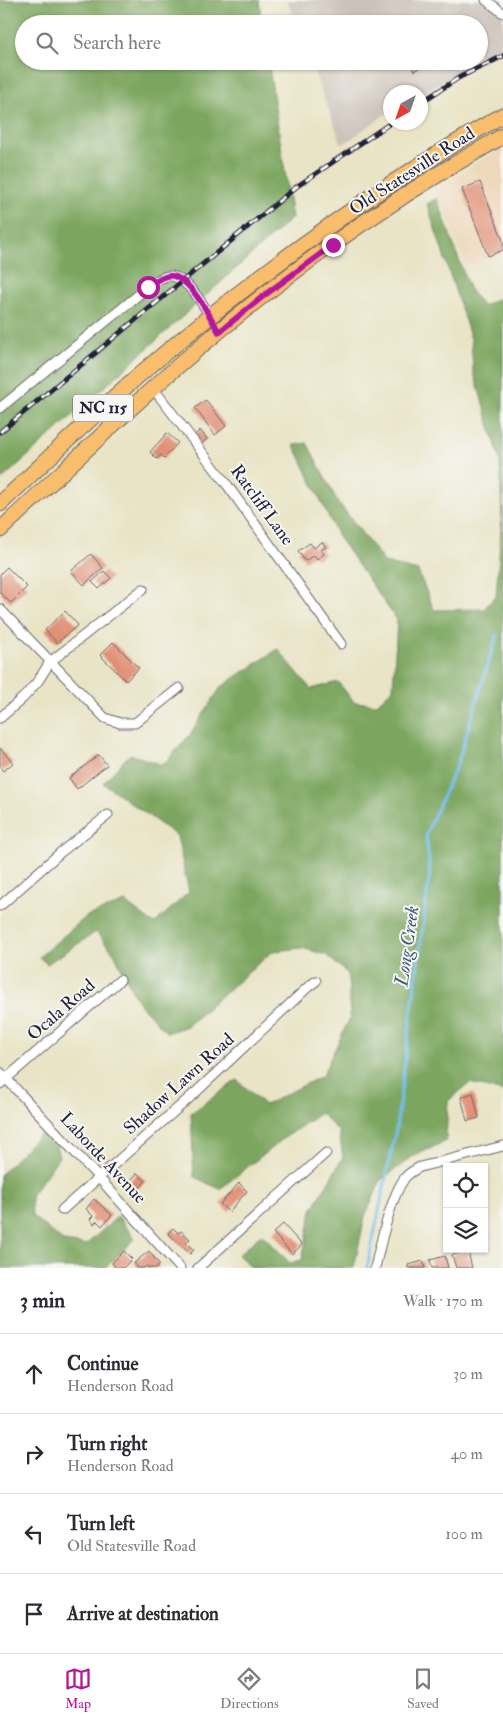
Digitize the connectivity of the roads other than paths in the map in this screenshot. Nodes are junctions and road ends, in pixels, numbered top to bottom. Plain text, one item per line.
1 (486, 0) edge
2 (503, 13) edge
3 (503, 115) edge
4 (503, 136) edge
5 (210, 316) junction
6 (219, 332) junction
7 (153, 388) junction
8 (0, 408) edge
9 (0, 504) edge
10 (0, 530) edge
11 (143, 589) dead end
12 (0, 609) edge
13 (341, 644) dead end
14 (50, 662) junction
15 (179, 688) dead end
16 (0, 718) edge
17 (108, 815) dead end
18 (0, 906) edge
19 (120, 980) dead end
20 (316, 981) dead end
21 (2, 1078) edge
22 (503, 1146) edge
23 (326, 1153) dead end
24 (99, 1178) junction
25 (62, 1210) dead end
26 (180, 1268) edge
27 (198, 1268) edge
28 (375, 1268) edge

1 - 2 street
3 - 5 main road, Old Statesville Road / NC 115
4 - 6 main road, Old Statesville Road / NC 115
5 - 6 street
5 - 8 street
5 - 9 main road, Old Statesville Road / NC 115
6 - 7 main road, Old Statesville Road / NC 115
7 - 10 main road, Old Statesville Road / NC 115
7 - 13 street, Ratcliff Lane
11 - 14 street
12 - 14 street
14 - 15 street
14 - 16 street
17 - 18 street
19 - 21 street, Ocala Road
20 - 24 street, Shadow Lawn Road
21 - 24 street, Laborde Avenue
22 - 28 street
23 - 27 street
24 - 25 street, Shadow Lawn Road
24 - 26 street, Laborde Avenue

